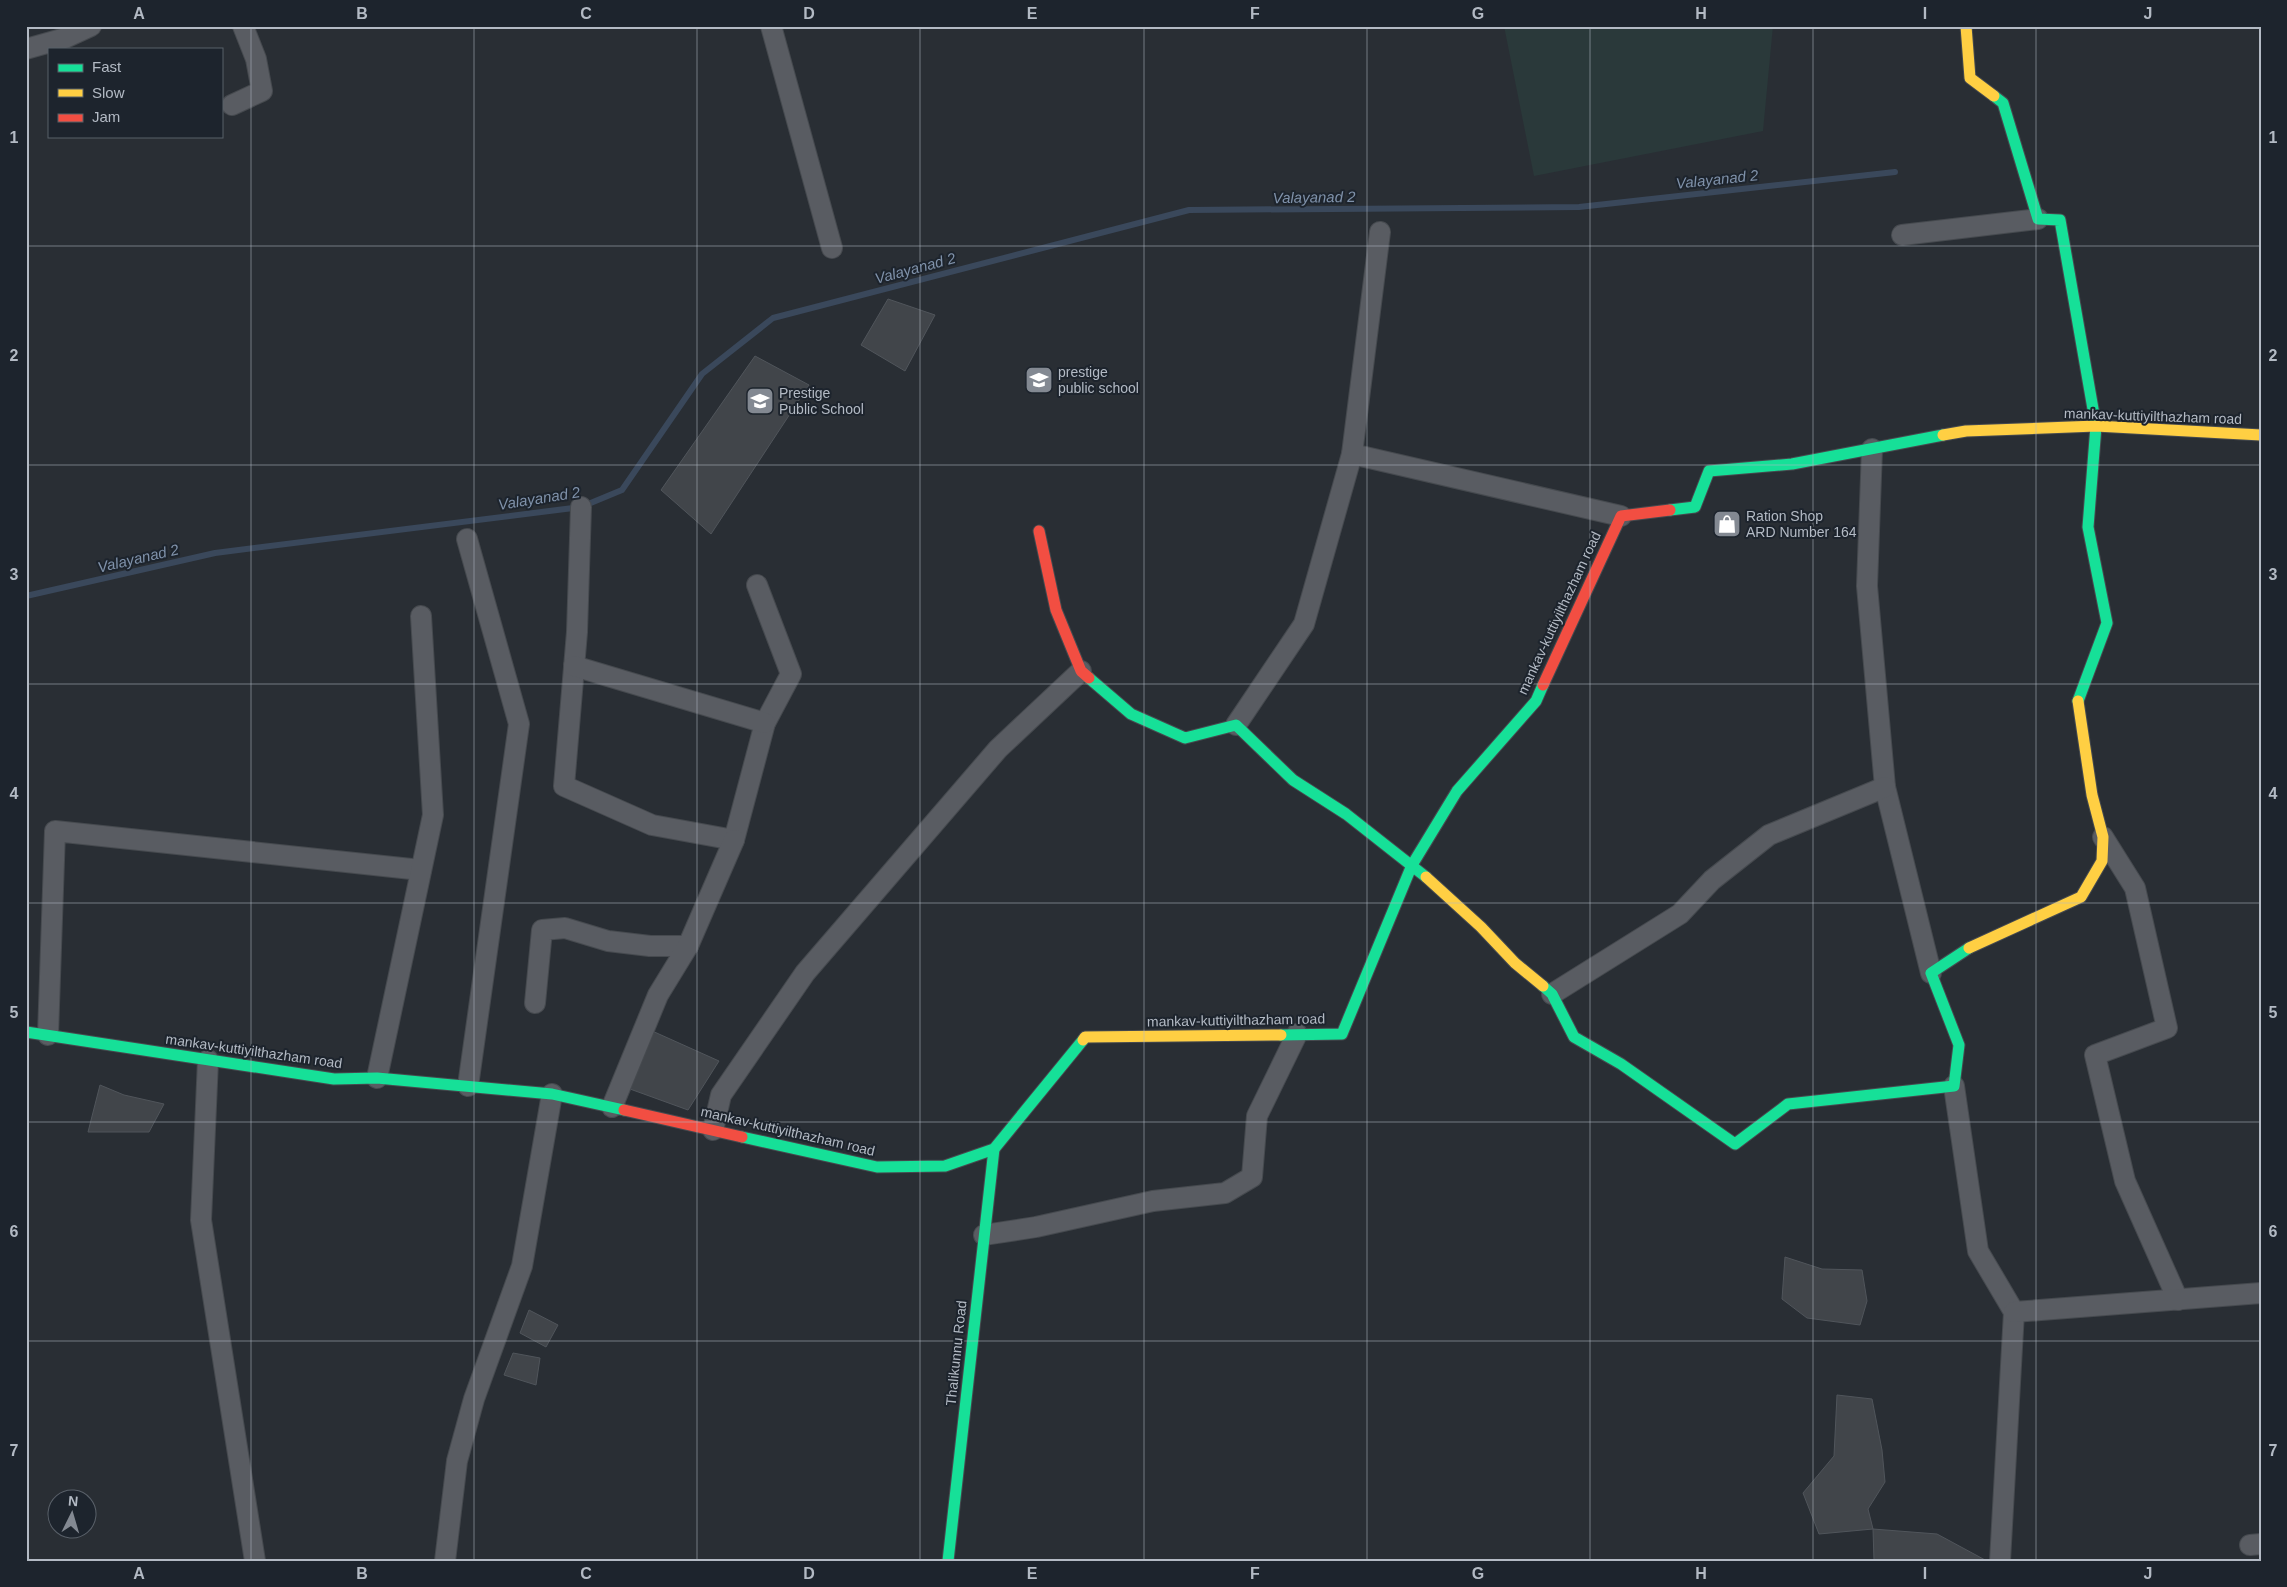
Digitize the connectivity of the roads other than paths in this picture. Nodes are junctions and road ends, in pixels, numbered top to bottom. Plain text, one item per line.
1 (91, 26) edge
2 (243, 26) edge
3 (771, 26) edge
4 (1966, 26) edge
5 (26, 49) edge
6 (232, 105) dead end
7 (2038, 219) junction
8 (1380, 232) dead end
9 (1902, 235) dead end
10 (832, 248) dead end
11 (2096, 426) junction
12 (2261, 435) edge
13 (1872, 449) junction
14 (1352, 454) junction
15 (581, 506) dead end
16 (1621, 516) junction
17 (1039, 532) dead end
18 (467, 539) dead end
19 (757, 585) dead end
20 (421, 616) dead end
21 (574, 666) junction
22 (1081, 671) junction
23 (766, 723) junction
24 (1236, 725) junction
25 (1884, 787) junction
26 (2103, 837) junction
27 (734, 840) junction
28 (1412, 865) junction
29 (421, 870) junction
30 (688, 946) junction
31 (1931, 973) junction
32 (1552, 994) junction
33 (535, 1003) dead end
34 (26, 1032) edge
35 (1298, 1034) junction
36 (48, 1035) junction
37 (208, 1060) junction
38 (377, 1078) junction
39 (468, 1086) junction
40 (1954, 1086) junction
41 (552, 1094) junction
42 (612, 1107) junction
43 (713, 1130) junction
44 (994, 1150) junction
45 (984, 1236) junction
46 (2261, 1293) edge
47 (2178, 1300) junction
48 (2014, 1312) junction
49 (255, 1561) edge
50 (445, 1561) edge
51 (948, 1561) edge
52 (2000, 1561) edge

1 - 5 street
2 - 6 street
3 - 10 street
4 - 7 street
7 - 9 street
7 - 11 street
8 - 14 street
11 - 12 street, mankav-kuttiyilthazham road
11 - 13 street, mankav-kuttiyilthazham road
11 - 26 street
13 - 16 street, mankav-kuttiyilthazham road
13 - 25 street
14 - 16 street
14 - 24 street
15 - 21 street
16 - 28 street, mankav-kuttiyilthazham road
17 - 22 street
18 - 39 street
19 - 23 street
20 - 29 street
21 - 23 street
21 - 27 street
22 - 24 street
22 - 43 street
23 - 27 street
24 - 28 street
25 - 31 street
25 - 32 street
26 - 31 street
26 - 47 street
27 - 30 street
28 - 32 street
28 - 35 street, mankav-kuttiyilthazham road
29 - 36 street
29 - 38 street
30 - 33 street
30 - 42 street
31 - 40 street
32 - 40 street
34 - 36 street, mankav-kuttiyilthazham road
35 - 44 street, mankav-kuttiyilthazham road
35 - 45 street
36 - 37 street, mankav-kuttiyilthazham road
37 - 38 street, mankav-kuttiyilthazham road
37 - 49 street
38 - 39 street, mankav-kuttiyilthazham road
39 - 41 street, mankav-kuttiyilthazham road
40 - 48 street
41 - 42 street, mankav-kuttiyilthazham road
41 - 50 street
42 - 43 street, mankav-kuttiyilthazham road
43 - 44 street, mankav-kuttiyilthazham road
44 - 45 street, Thalikunnu Road
45 - 51 street, Thalikunnu Road
46 - 47 street
47 - 48 street
48 - 52 street

